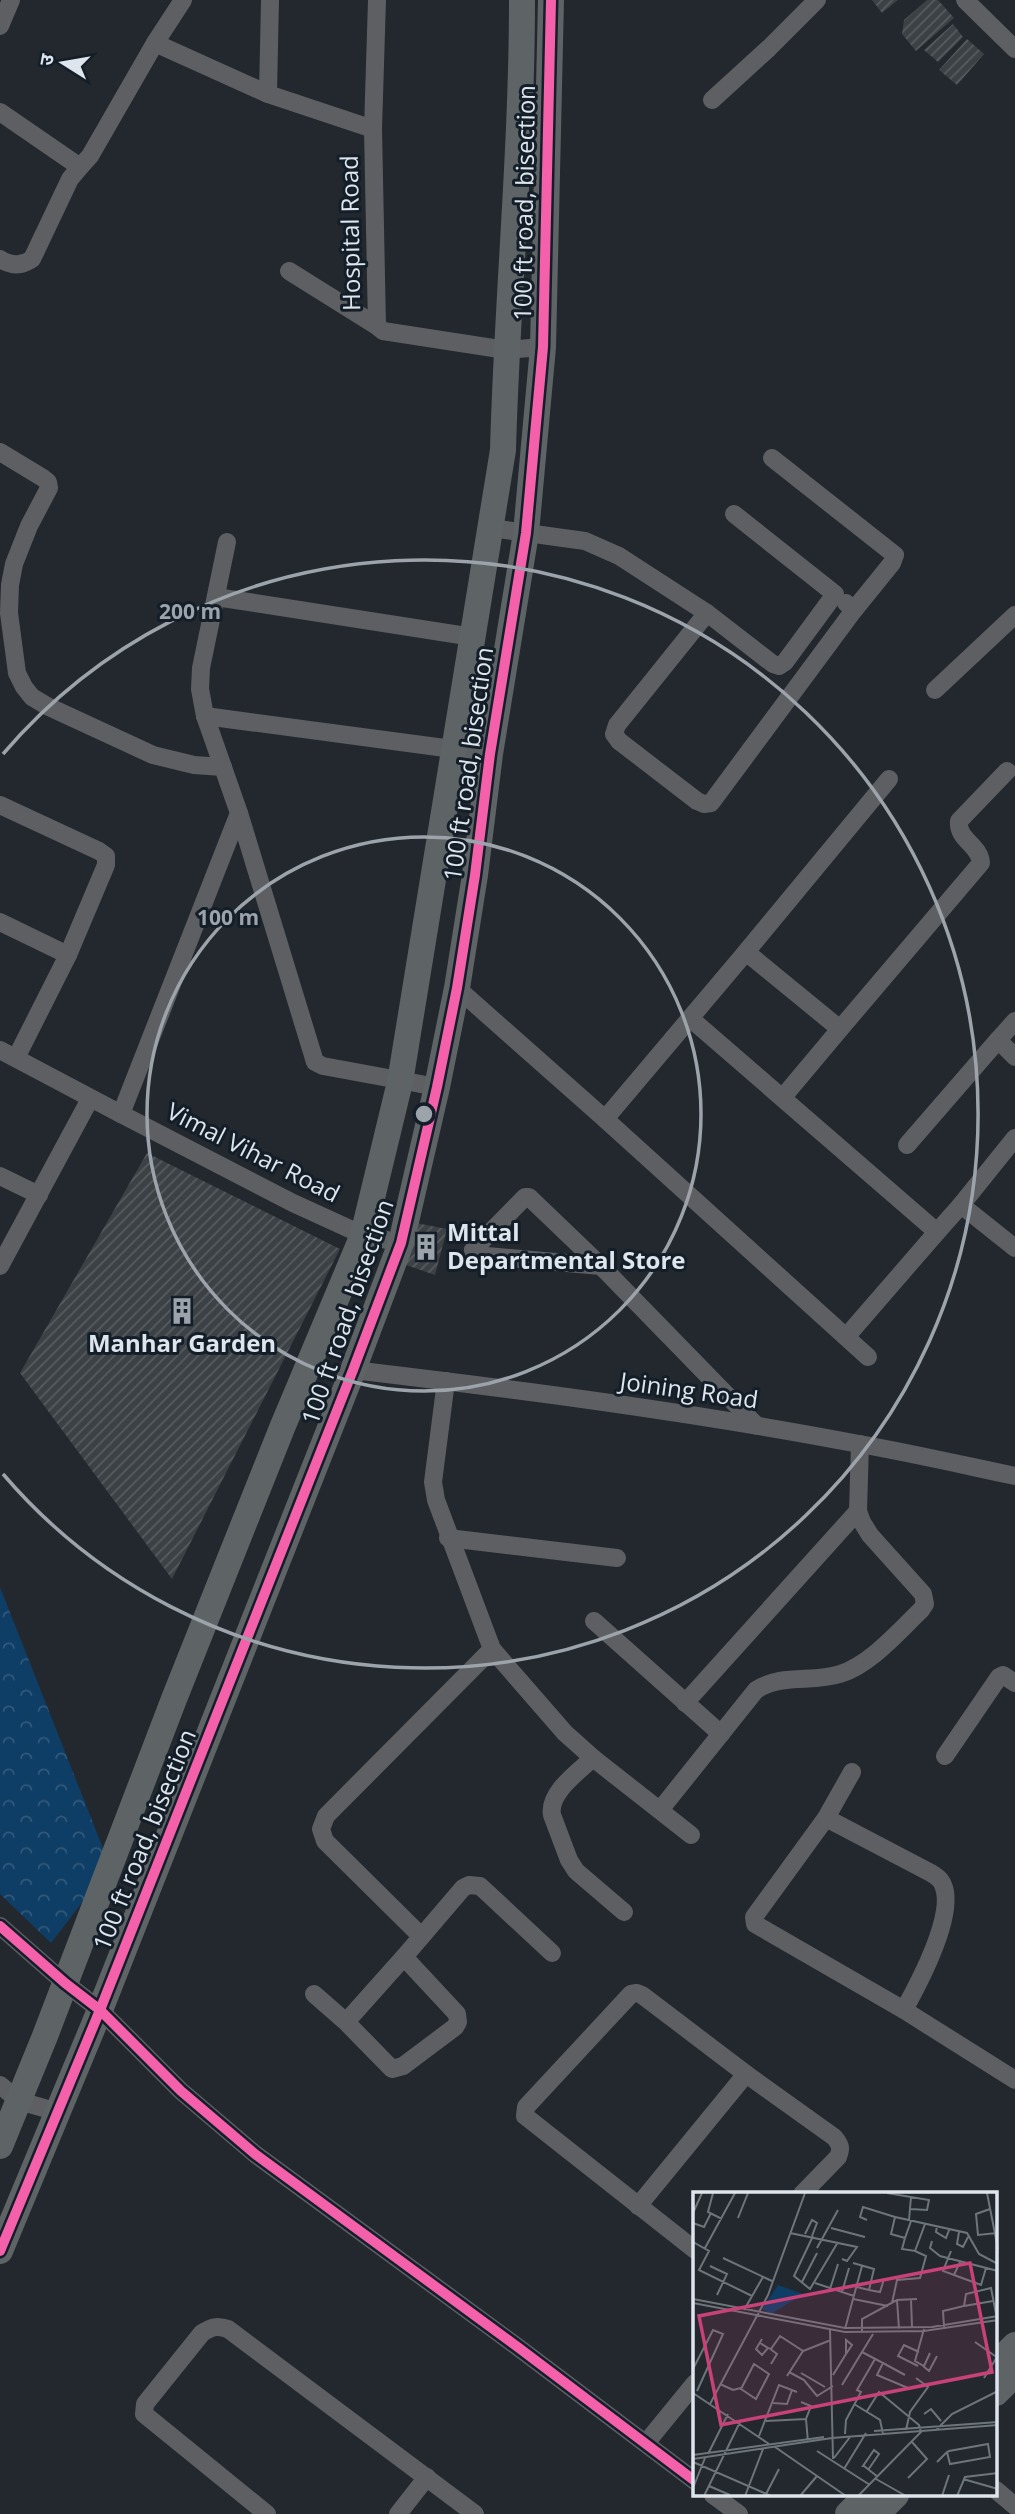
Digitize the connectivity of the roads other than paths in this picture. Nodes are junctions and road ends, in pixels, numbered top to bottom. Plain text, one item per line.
1 (183, 0) edge
2 (270, 0) edge
3 (377, 0) edge
4 (522, 0) edge
5 (551, 0) edge
6 (817, 0) edge
7 (965, 0) edge
8 (155, 43) junction
9 (1015, 49) edge
10 (268, 94) junction
11 (712, 100) dead end
12 (0, 112) edge
13 (373, 128) junction
14 (80, 167) junction
15 (0, 259) edge
16 (289, 271) dead end
17 (377, 326) junction
18 (543, 347) junction
19 (506, 351) junction
20 (0, 452) edge
21 (772, 458) dead end
22 (734, 514) dead end
23 (491, 528) junction
24 (526, 533) junction
25 (227, 542) dead end
26 (835, 594) junction
27 (216, 597) junction
28 (854, 610) junction
29 (707, 613) junction
30 (1015, 615) edge
31 (473, 637) junction
32 (935, 690) dead end
33 (205, 716) junction
34 (454, 749) junction
35 (490, 754) junction
36 (223, 767) junction
37 (1007, 771) dead end
38 (889, 779) dead end
39 (0, 805) edge
40 (239, 813) junction
41 (0, 922) edge
42 (746, 952) junction
43 (68, 955) junction
44 (457, 988) junction
45 (691, 1019) junction
46 (1015, 1021) edge
47 (840, 1029) junction
48 (998, 1041) junction
49 (8, 1054) edge
50 (1015, 1057) edge
51 (400, 1082) junction
52 (437, 1087) junction
53 (783, 1097) junction
54 (90, 1099) junction
55 (121, 1114) junction
56 (605, 1119) junction
57 (1015, 1138) edge
58 (907, 1144) dead end
59 (0, 1176) edge
60 (39, 1195) junction
61 (961, 1205) junction
62 (937, 1232) junction
63 (363, 1235) junction
64 (401, 1243) junction
65 (1015, 1248) edge
66 (0, 1266) edge
67 (601, 1266) junction
68 (846, 1337) junction
69 (868, 1357) dead end
70 (354, 1370) junction
71 (446, 1381) junction
72 (757, 1426) junction
73 (282, 1428) junction
74 (324, 1444) junction
75 (860, 1444) junction
76 (1015, 1476) edge
77 (858, 1511) junction
78 (449, 1538) junction
79 (232, 1554) junction
80 (617, 1558) dead end
81 (274, 1572) junction
82 (594, 1621) dead end
83 (492, 1649) junction
84 (1015, 1683) edge
85 (685, 1703) junction
86 (720, 1734) junction
87 (945, 1756) dead end
88 (593, 1758) junction
89 (852, 1772) dead end
90 (660, 1810) junction
91 (826, 1818) junction
92 (691, 1835) dead end
93 (624, 1912) dead end
94 (0, 1926) edge
95 (421, 1936) junction
96 (552, 1953) dead end
97 (404, 1957) junction
98 (65, 1983) junction
99 (314, 1994) dead end
100 (100, 2010) junction
101 (904, 2010) junction
102 (346, 2022) junction
103 (746, 2074) junction
104 (1015, 2081) edge
105 (9, 2093) edge
106 (58, 2112) junction
107 (0, 2146) edge
108 (804, 2192) edge
109 (638, 2206) junction
110 (693, 2248) edge
111 (0, 2251) edge
112 (1015, 2345) edge
113 (998, 2362) edge
114 (1015, 2374) edge
115 (693, 2385) edge
116 (998, 2391) edge
117 (646, 2443) junction
118 (426, 2477) junction
119 (693, 2479) edge
120 (998, 2492) edge
121 (714, 2496) edge
122 (866, 2496) edge
123 (895, 2496) edge
124 (1015, 2506) edge
125 (267, 2514) edge
126 (398, 2514) edge
127 (474, 2514) edge
128 (739, 2514) edge
129 (848, 2514) edge
130 (877, 2514) edge

1 - 8 street
2 - 10 street
3 - 13 street
4 - 19 street, 100 ft road, bisection
5 - 18 street, 100 ft road, bisection
6 - 11 street
7 - 9 street
8 - 10 street, Hospital Road
8 - 14 street
10 - 13 street, Hospital Road
12 - 14 street
13 - 17 street, Hospital Road
14 - 15 street
16 - 17 street
17 - 19 street, Hospital Road
18 - 19 street, Hospital Road
18 - 24 street, 100 ft road, bisection
19 - 23 street, 100 ft road, bisection
20 - 36 street
21 - 28 street
22 - 26 street
23 - 24 street
23 - 31 street, 100 ft road, bisection
24 - 29 street
24 - 35 street, 100 ft road, bisection
25 - 27 street
26 - 28 street
26 - 29 street
27 - 31 street
27 - 33 street
28 - 29 street
30 - 32 street
31 - 34 street, 100 ft road, bisection
33 - 34 street
33 - 36 street
34 - 35 street
34 - 51 street, 100 ft road, bisection
35 - 44 street, 100 ft road, bisection
36 - 40 street
37 - 47 street
38 - 42 street
39 - 43 street
40 - 51 street
40 - 55 street
41 - 43 street
42 - 45 street
42 - 47 street
43 - 49 street
44 - 52 street, 100 ft road, bisection
44 - 56 street
45 - 53 street
45 - 56 street
46 - 48 street
47 - 53 street
48 - 50 street
48 - 58 street
49 - 54 street, Vimal Vihar Road
51 - 52 street
51 - 63 street, 100 ft road, bisection
52 - 64 street, 100 ft road, bisection
53 - 62 street
54 - 55 street, Vimal Vihar Road
54 - 60 street
55 - 63 street, Vimal Vihar Road
56 - 68 street
57 - 61 street
59 - 60 street
60 - 66 street
61 - 62 street
61 - 65 street
62 - 68 street
63 - 64 street, Vimal Vihar Road
63 - 73 street, 100 ft road, bisection
64 - 70 street, 100 ft road, bisection
67 - 67 street
67 - 72 street
68 - 69 street
70 - 71 street, Joining Road
70 - 74 street, 100 ft road, bisection
71 - 72 street, Joining Road
71 - 78 street
72 - 75 street, Joining Road
73 - 74 street
73 - 79 street, 100 ft road, bisection
74 - 81 street, 100 ft road, bisection
75 - 76 street, Joining Road
75 - 77 street
77 - 85 street
77 - 86 street
78 - 80 street
78 - 83 street
79 - 81 street
79 - 98 street, 100 ft road, bisection
81 - 100 street, 100 ft road, bisection
82 - 85 street
83 - 88 street
83 - 95 street
84 - 87 street
85 - 86 street
86 - 90 street
88 - 90 street
88 - 93 street
89 - 91 street
90 - 92 street
91 - 101 street
91 - 101 street
94 - 98 street
95 - 96 street
95 - 97 street
97 - 102 street
97 - 102 street
98 - 100 street
98 - 105 street, 100 ft road, bisection
99 - 102 street
100 - 106 street, 100 ft road, bisection
100 - 117 street
101 - 104 street
103 - 108 street
103 - 109 street
103 - 109 street
105 - 106 street
105 - 107 street, 100 ft road, bisection
106 - 111 street, 100 ft road, bisection
109 - 110 street
112 - 113 street
114 - 116 street
115 - 117 street
117 - 119 street
118 - 125 street
118 - 126 street
118 - 127 street
120 - 124 street
121 - 128 street
122 - 129 street
123 - 130 street

